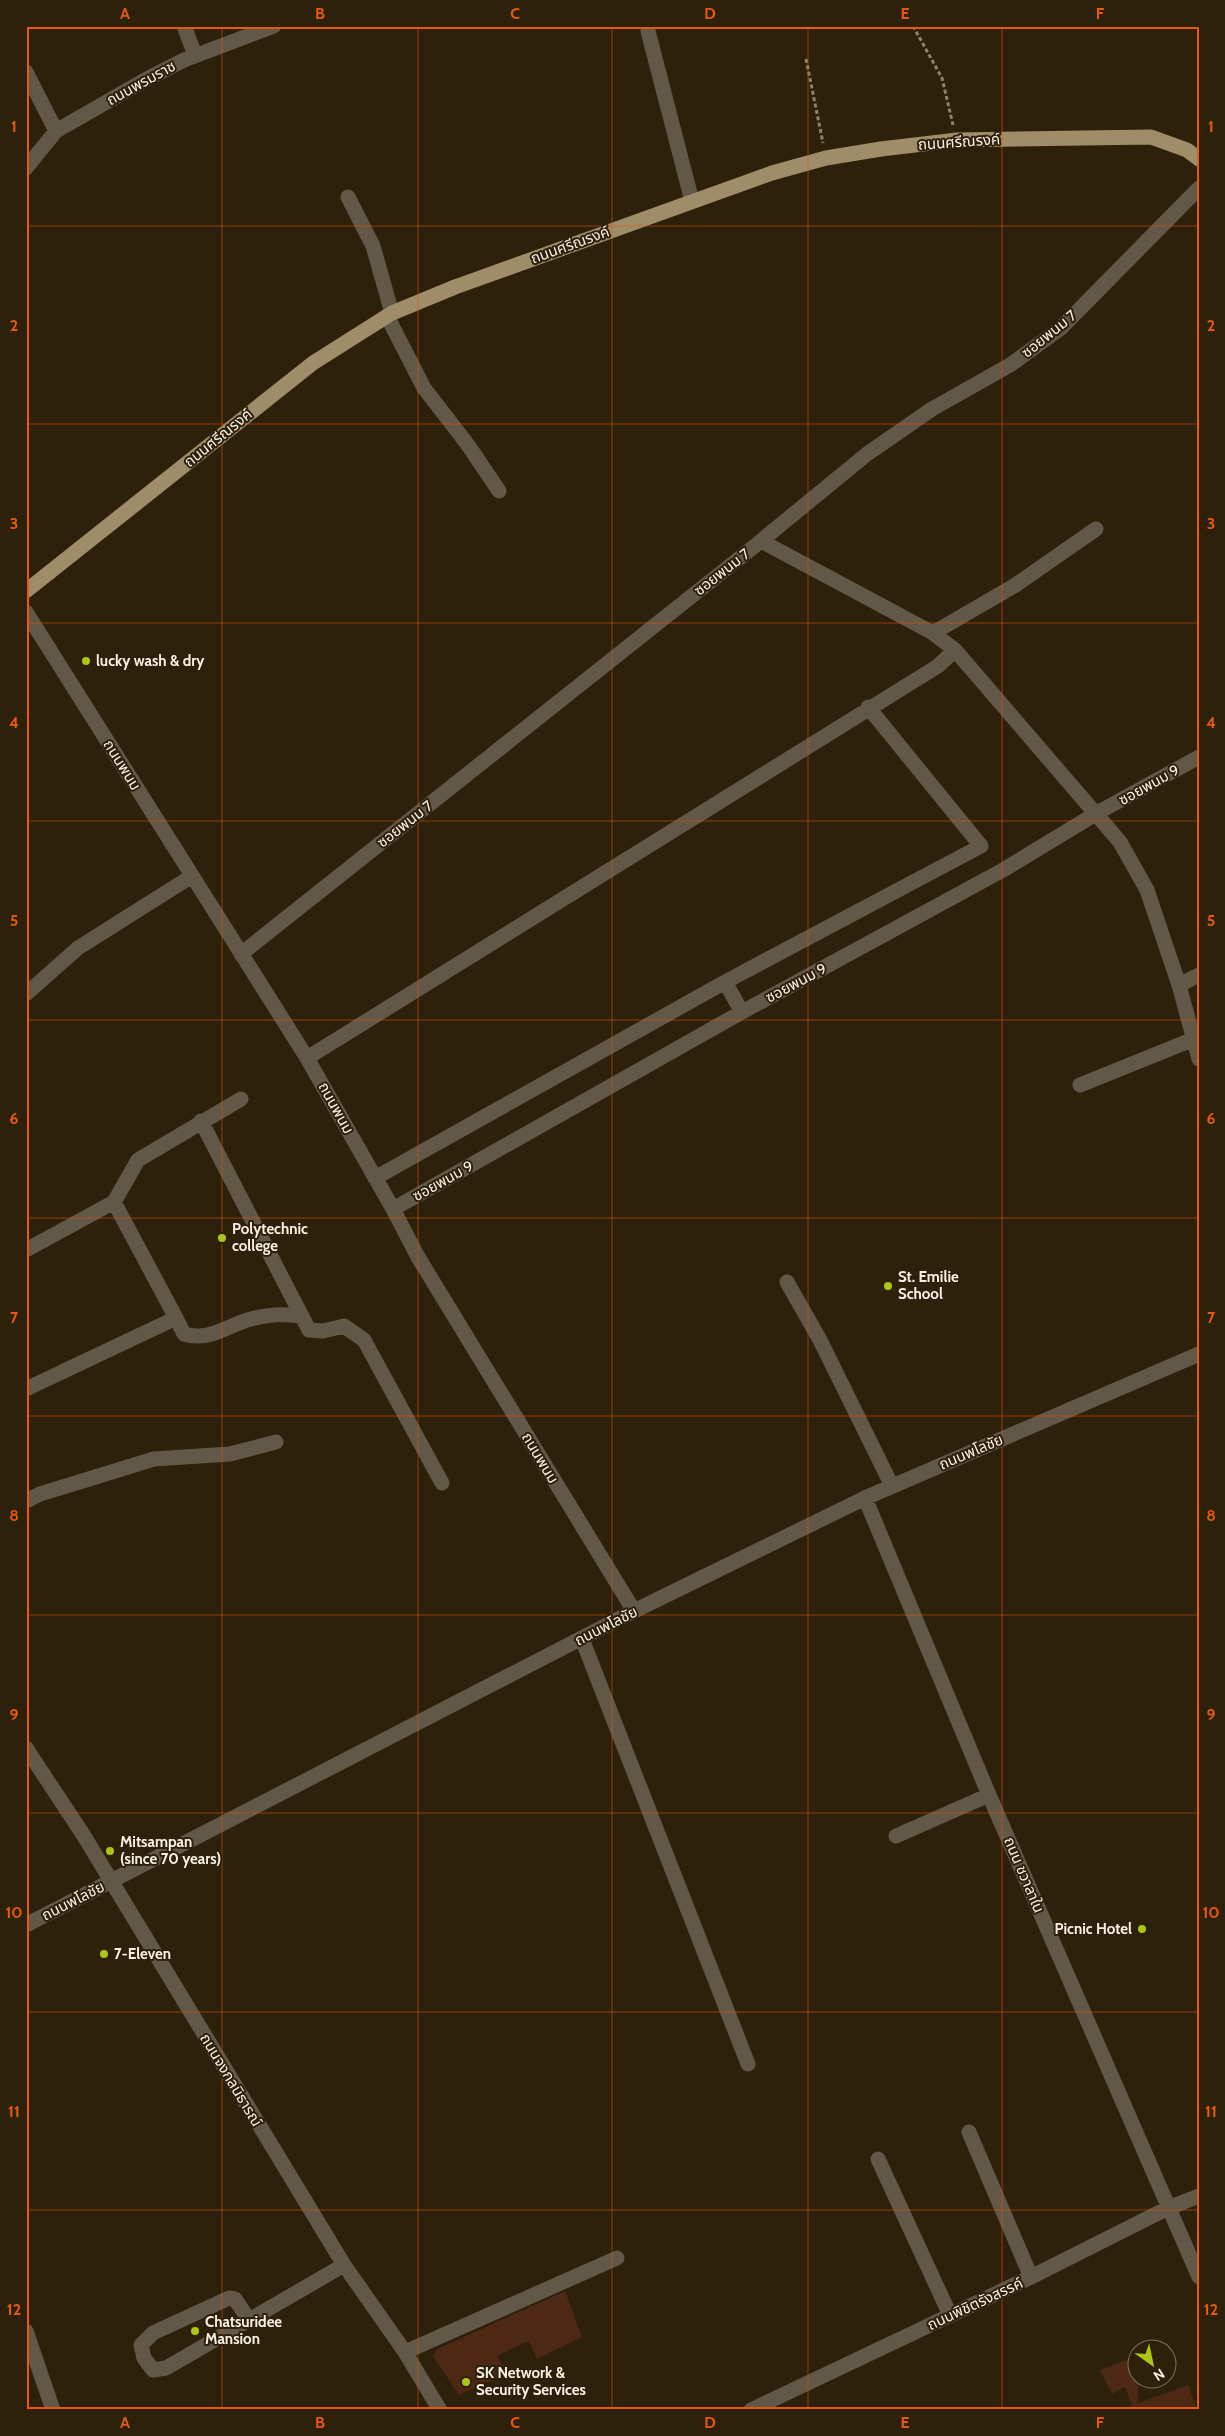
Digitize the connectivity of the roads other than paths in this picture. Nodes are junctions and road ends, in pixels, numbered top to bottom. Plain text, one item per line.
1 (184, 26) edge
2 (274, 26) edge
3 (648, 31) dead end
4 (195, 55) junction
5 (26, 72) edge
6 (56, 131) junction
7 (1199, 160) edge
8 (26, 168) edge
9 (1199, 188) edge
10 (348, 197) dead end
11 (692, 201) junction
12 (389, 314) junction
13 (498, 491) dead end
14 (1096, 529) dead end
15 (761, 541) junction
16 (26, 591) edge
17 (26, 612) edge
18 (933, 633) junction
19 (955, 650) junction
20 (868, 707) junction
21 (1199, 757) edge
22 (1097, 813) junction
23 (192, 876) junction
24 (241, 954) junction
25 (1199, 975) edge
26 (725, 982) junction
27 (1179, 985) junction
28 (26, 994) edge
29 (742, 1012) junction
30 (1194, 1039) junction
31 (307, 1058) junction
32 (1199, 1059) edge
33 (1080, 1086) dead end
34 (241, 1098) dead end
35 (201, 1121) junction
36 (375, 1178) junction
37 (114, 1202) junction
38 (393, 1209) junction
39 (26, 1250) edge
40 (787, 1282) dead end
41 (301, 1316) junction
42 (176, 1318) junction
43 (1199, 1354) edge
44 (26, 1389) edge
45 (276, 1442) dead end
46 (442, 1483) dead end
47 (892, 1486) junction
48 (865, 1498) junction
49 (26, 1502) edge
50 (634, 1612) junction
51 (582, 1638) junction
52 (26, 1748) edge
53 (990, 1794) junction
54 (896, 1836) dead end
55 (110, 1882) junction
56 (26, 1925) edge
57 (748, 2064) dead end
58 (969, 2132) dead end
59 (878, 2158) dead end
60 (1199, 2196) edge
61 (1168, 2208) junction
62 (617, 2258) dead end
63 (344, 2265) junction
64 (1031, 2277) junction
65 (1199, 2277) edge
66 (950, 2315) junction
67 (249, 2320) junction
68 (26, 2331) edge
69 (405, 2352) junction
70 (53, 2410) edge
71 (440, 2410) edge
72 (750, 2410) edge

1 - 4 street
2 - 4 street, ถนนพรมราช
3 - 11 street
4 - 6 street, ถนนพรมราช
5 - 6 street
6 - 8 street, ถนนพรมราช
7 - 11 main road, ถนนศรีณรงค์
9 - 15 street, ซอยพนม 7
10 - 12 street
11 - 12 main road, ถนนศรีณรงค์
12 - 13 street
12 - 16 main road, ถนนศรีณรงค์
14 - 18 street
15 - 18 street
15 - 24 street, ซอยพนม 7
17 - 23 street, ถนนพนม
18 - 19 street
19 - 20 street
19 - 22 street
20 - 26 street
20 - 31 street
21 - 22 street, ซอยพนม 9
22 - 27 street
22 - 29 street, ซอยพนม 9
23 - 24 street, ถนนพนม
23 - 28 street
24 - 31 street, ถนนพนม
25 - 27 street
26 - 29 street
26 - 36 street
27 - 30 street
29 - 38 street, ซอยพนม 9
30 - 32 street
30 - 33 street
31 - 36 street, ถนนพนม
34 - 35 street
35 - 37 street
35 - 41 street
36 - 38 street, ถนนพนม
37 - 39 street
37 - 42 street
38 - 50 street, ถนนพนม
40 - 47 street
41 - 42 street
41 - 46 street
42 - 44 street
43 - 47 street, ถนนพโลชัย
45 - 49 street
47 - 48 street, ถนนพโลชัย
48 - 50 street, ถนนพโลชัย
48 - 53 street, ถนน ชวาลาใน
50 - 51 street, ถนนพโลชัย
51 - 55 street, ถนนพโลชัย
51 - 57 street
52 - 55 street, ถนนจงกลนิธารณ์
53 - 54 street
53 - 61 street, ถนน ชวาลาใน
55 - 56 street, ถนนพโลชัย
55 - 63 street, ถนนจงกลนิธารณ์
58 - 64 street
59 - 66 street
60 - 61 street, ถนนพิชิตรังสรรค์
61 - 64 street, ถนนพิชิตรังสรรค์
61 - 65 street, ถนน ชวาลาใน
62 - 69 street
63 - 67 street
63 - 69 street, ถนนจงกลนิธารณ์
64 - 66 street, ถนนพิชิตรังสรรค์
66 - 72 street, ถนนพิชิตรังสรรค์
67 - 67 street
68 - 70 street
69 - 71 street, ถนนจงกลนิธารณ์

